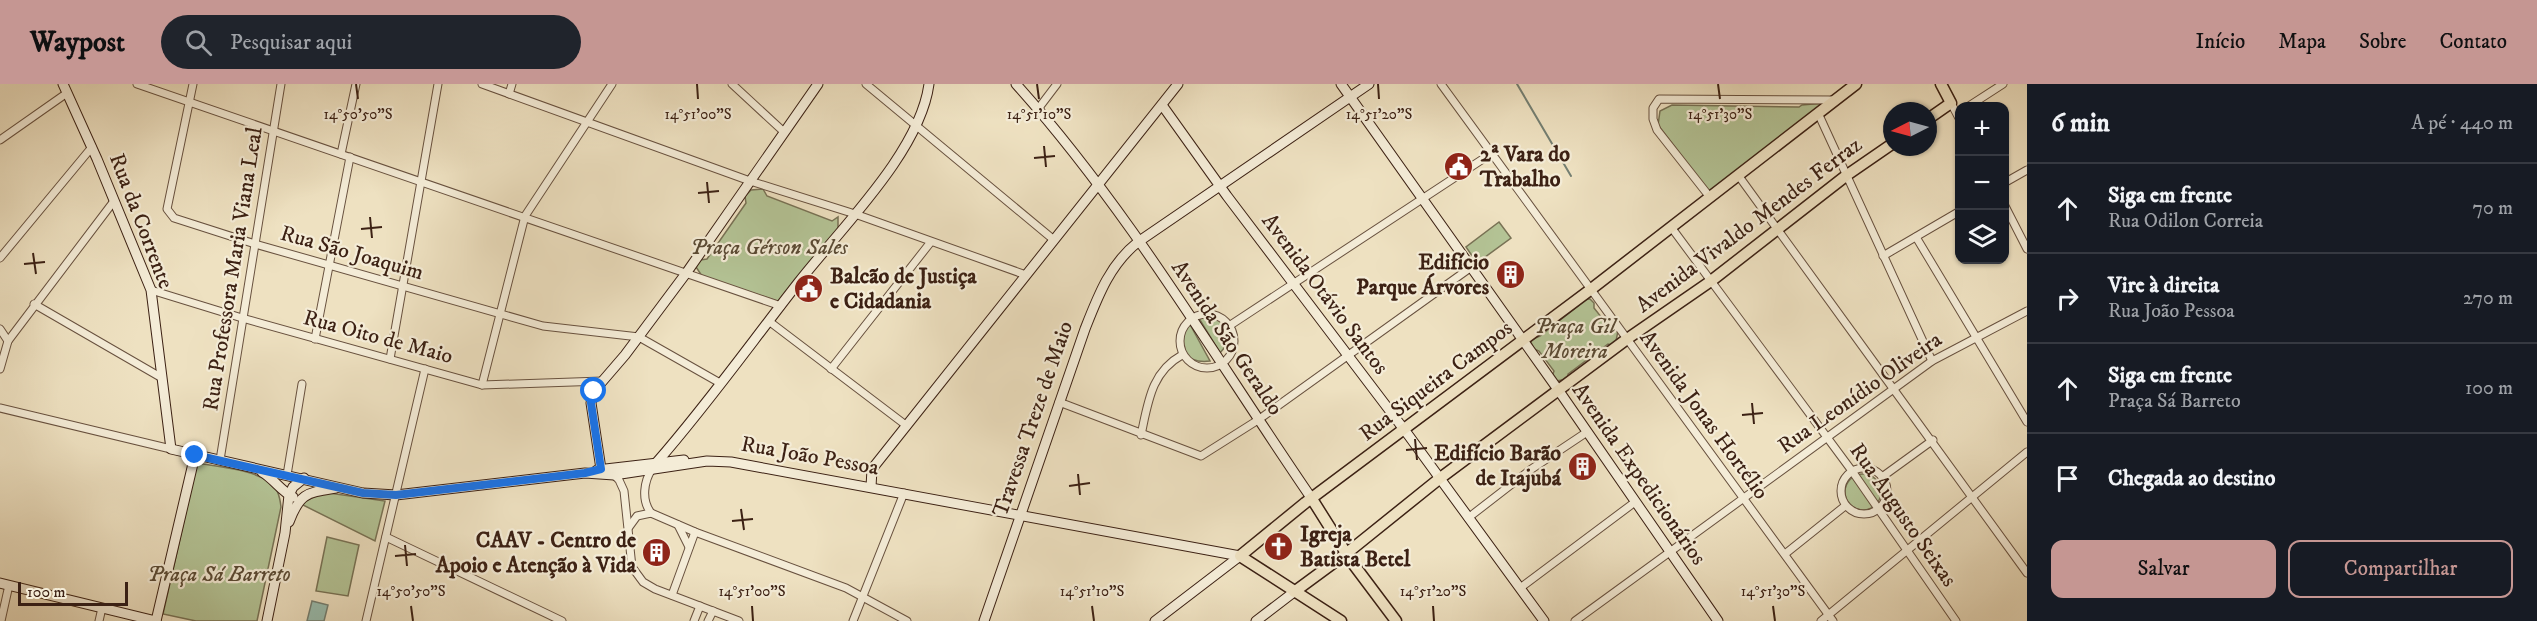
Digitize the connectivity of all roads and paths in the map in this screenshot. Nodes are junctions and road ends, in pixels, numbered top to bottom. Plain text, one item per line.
1 (63, 84) edge
2 (137, 84) edge
3 (193, 84) edge
4 (281, 84) edge
5 (356, 84) edge
6 (438, 84) edge
7 (482, 84) edge
8 (512, 84) edge
9 (612, 84) edge
10 (732, 84) edge
11 (818, 84) edge
12 (866, 84) edge
13 (929, 84) edge
14 (1016, 84) edge
15 (1057, 84) edge
16 (1179, 84) edge
17 (1341, 84) edge
18 (1369, 84) edge
19 (1441, 84) edge
20 (1856, 84) edge
21 (1941, 84) edge
22 (2003, 84) edge
23 (67, 93) junction
24 (509, 94) junction
25 (1350, 97) junction
26 (1836, 100) junction
27 (190, 102) junction
28 (1975, 102) edge
29 (1162, 105) junction
30 (1955, 108) edge
31 (1038, 109) junction
32 (1955, 112) edge
33 (1818, 113) junction
34 (1937, 117) edge
35 (587, 123) junction
36 (916, 126) junction
37 (273, 132) junction
38 (784, 132) junction
39 (0, 140) edge
40 (92, 147) junction
41 (1883, 150) edge
42 (1492, 153) junction
43 (341, 154) junction
44 (350, 157) junction
45 (2027, 170) edge
46 (1847, 175) junction
47 (1738, 176) junction
48 (2009, 180) edge
49 (422, 181) junction
50 (750, 181) junction
51 (1098, 184) junction
52 (1220, 186) junction
53 (1709, 196) junction
54 (114, 201) junction
55 (1423, 201) junction
56 (2007, 210) edge
57 (1955, 213) edge
58 (855, 214) junction
59 (525, 216) junction
60 (1671, 227) junction
61 (1777, 230) junction
62 (1916, 237) junction
63 (1054, 240) junction
64 (1138, 242) junction
65 (930, 243) junction
66 (255, 244) junction
67 (2027, 249) edge
68 (1883, 256) junction
69 (0, 258) edge
70 (330, 266) junction
71 (1470, 268) junction
72 (687, 272) junction
73 (1026, 276) junction
74 (1711, 281) junction
75 (1295, 284) junction
76 (404, 287) junction
77 (151, 290) junction
78 (1590, 290) junction
79 (34, 304) junction
80 (781, 306) junction
81 (2027, 311) edge
82 (500, 315) junction
83 (242, 318) junction
84 (1192, 319) junction
85 (770, 322) junction
86 (1229, 326) junction
87 (0, 329) edge
88 (639, 337) junction
89 (1975, 337) junction
90 (315, 339) junction
91 (1627, 339) junction
92 (1522, 340) junction
93 (8, 341) junction
94 (1182, 355) junction
95 (1347, 356) junction
96 (390, 359) junction
97 (1932, 361) junction
98 (1222, 364) junction
99 (0, 369) edge
100 (425, 369) junction
101 (831, 369) junction
102 (162, 378) junction
103 (602, 381) junction
104 (720, 383) junction
105 (302, 384) dead end
106 (482, 385) junction
107 (1892, 390) junction
108 (1559, 391) junction
109 (1059, 402) junction
110 (0, 408) edge
111 (1258, 420) junction
112 (2027, 422) edge
113 (907, 426) junction
114 (1404, 430) junction
115 (1587, 432) junction
116 (1141, 435) junction
117 (1827, 439) junction
118 (1933, 440) junction
119 (671, 446) junction
120 (171, 449) junction
121 (2027, 452) edge
122 (195, 455) junction
123 (220, 460) junction
124 (683, 460) junction
125 (708, 461) junction
126 (657, 462) junction
127 (252, 467) junction
128 (601, 469) junction
129 (873, 469) junction
130 (651, 471) junction
131 (1852, 471) junction
132 (585, 473) junction
133 (287, 474) junction
134 (614, 475) junction
135 (1882, 477) junction
136 (306, 479) junction
137 (1439, 479) junction
138 (855, 484) junction
139 (341, 487) junction
140 (872, 487) junction
141 (904, 493) junction
142 (289, 495) junction
143 (396, 495) junction
144 (1972, 496) junction
145 (302, 498) junction
146 (1742, 498) junction
147 (1312, 499) junction
148 (1635, 502) junction
149 (1845, 506) junction
150 (1878, 510) junction
151 (651, 513) junction
152 (1020, 515) junction
153 (1468, 518) junction
154 (678, 524) junction
155 (629, 527) junction
156 (695, 532) junction
157 (285, 533) junction
158 (386, 537) junction
159 (689, 547) junction
160 (1905, 551) junction
161 (1669, 552) junction
162 (1347, 553) junction
163 (1785, 554) junction
164 (1240, 556) junction
165 (2027, 573) edge
166 (4, 584) edge
167 (1520, 588) junction
168 (1294, 592) junction
169 (672, 595) junction
170 (863, 595) junction
171 (700, 606) junction
172 (102, 608) junction
173 (713, 611) junction
174 (1831, 618) edge
175 (135, 619) edge
176 (1, 621) edge
177 (99, 621) edge
178 (156, 621) edge
179 (267, 621) edge
180 (366, 621) edge
181 (562, 621) edge
182 (694, 621) edge
183 (708, 621) edge
184 (740, 621) edge
185 (853, 621) edge
186 (907, 621) edge
187 (984, 621) edge
188 (1155, 621) edge
189 (1256, 621) edge
190 (1341, 621) edge
191 (1396, 621) edge
192 (1544, 621) edge
193 (1575, 621) edge
194 (1718, 621) edge
195 (1821, 621) edge
196 (1956, 621) edge

1 - 23 street, Rua da Corrente
2 - 27 street
3 - 27 street
4 - 37 street, Rua Professora Maria Viana Leal
5 - 43 street
6 - 49 street
7 - 24 street
8 - 24 street
9 - 35 street
10 - 38 street
11 - 38 street
12 - 36 street
13 - 36 street
14 - 31 street, Avenida São Geraldo
15 - 31 street
16 - 29 street
17 - 25 street, Avenida Expedicionários
18 - 25 street, Travessa Treze de Maio
19 - 42 street, Avenida Jonas Hortélio
20 - 26 main road, Rua Siqueira Campos
21 - 30 main road
22 - 28 street
23 - 39 street
23 - 40 street, Rua da Corrente
24 - 35 street
25 - 52 street, Travessa Treze de Maio
25 - 55 street, Avenida Expedicionários
26 - 33 main road, Rua Siqueira Campos
26 - 53 street
27 - 37 street
27 - 66 street, Rua São Joaquim
29 - 51 street
29 - 52 street, Avenida Otávio Santos
31 - 51 street, Avenida São Geraldo
32 - 34 main road
33 - 46 street
33 - 47 main road, Rua Siqueira Campos
35 - 50 street
35 - 59 street
36 - 58 street
36 - 63 street
37 - 43 street
37 - 66 street, Rua Professora Maria Viana Leal
38 - 50 street
40 - 54 street, Rua da Corrente
40 - 69 street
41 - 46 main road, Avenida Vivaldo Mendes Ferraz
42 - 55 street
42 - 78 street, Avenida Jonas Hortélio
43 - 44 street
44 - 49 street
44 - 70 street
45 - 48 street
46 - 61 main road, Avenida Vivaldo Mendes Ferraz
46 - 68 street
47 - 53 main road, Rua Siqueira Campos
47 - 61 street
49 - 59 street
49 - 76 street
50 - 58 street
50 - 72 street
51 - 63 street
51 - 64 street, Avenida São Geraldo
52 - 64 street, Travessa Treze de Maio
52 - 75 street, Avenida Otávio Santos
53 - 60 main road, Rua Siqueira Campos
54 - 77 street, Rua da Corrente
54 - 79 street
55 - 71 street, Avenida Expedicionários
55 - 75 street
56 - 67 street
57 - 62 street
58 - 65 street
58 - 80 street
59 - 72 street
59 - 82 street
60 - 74 street, Rua Augusto Seixas
60 - 78 main road, Rua Siqueira Campos
61 - 74 main road, Avenida Vivaldo Mendes Ferraz
61 - 107 street
62 - 68 street
62 - 89 street
63 - 73 street
64 - 84 street, Avenida São Geraldo
64 - 109 street, Travessa Treze de Maio
65 - 73 street
65 - 101 street
66 - 70 street, Rua São Joaquim
66 - 83 street, Rua Professora Maria Viana Leal
68 - 97 street
70 - 76 street, Rua São Joaquim
70 - 90 street
71 - 92 street, Avenida Expedicionários
71 - 95 street
72 - 80 street
72 - 88 street
73 - 113 street
74 - 91 main road, Avenida Vivaldo Mendes Ferraz
74 - 117 street, Rua Augusto Seixas
75 - 86 street
75 - 95 street, Avenida Otávio Santos
76 - 82 street, Rua São Joaquim
76 - 96 street
77 - 83 street, Rua Oito de Maio
77 - 102 street, Rua da Corrente
78 - 91 street, Avenida Jonas Hortélio
78 - 92 main road, Rua Siqueira Campos
79 - 93 street
79 - 102 street
80 - 85 street
81 - 89 street, Rua Leonídio Oliveira
82 - 88 street, Rua São Joaquim
82 - 106 street
83 - 90 street, Rua Oito de Maio
83 - 123 street, Rua Professora Maria Viana Leal
84 - 86 street
84 - 94 street
84 - 98 street, Avenida São Geraldo
85 - 101 street
85 - 104 street
86 - 98 street
87 - 93 street
88 - 103 street
88 - 104 street
89 - 97 street, Rua Leonídio Oliveira
89 - 112 street
90 - 96 street, Rua Oito de Maio
91 - 108 main road, Avenida Vivaldo Mendes Ferraz
91 - 146 street, Avenida Jonas Hortélio
92 - 108 street, Avenida Expedicionários
92 - 114 main road, Rua Siqueira Campos
93 - 99 street
94 - 98 street
94 - 116 street
95 - 111 street
95 - 114 street, Avenida Otávio Santos
96 - 100 street, Rua Oito de Maio
97 - 107 street, Rua Leonídio Oliveira
98 - 111 street, Avenida São Geraldo
100 - 106 street, Rua Oito de Maio
100 - 143 street
101 - 113 street
102 - 120 street, Rua da Corrente
103 - 106 street, Rua Oito de Maio
103 - 128 street
104 - 119 street
105 - 133 street
107 - 117 street, Rua Leonídio Oliveira
107 - 118 street
108 - 115 street, Avenida Expedicionários
108 - 137 main road, Avenida Vivaldo Mendes Ferraz
109 - 116 street
109 - 152 street, Travessa Treze de Maio
110 - 120 street
111 - 116 street
111 - 147 street, Avenida São Geraldo
113 - 129 street
114 - 137 street, Avenida Otávio Santos
114 - 147 main road, Rua Siqueira Campos
115 - 148 street, Avenida Expedicionários
115 - 153 street
117 - 131 street, Rua Augusto Seixas
117 - 146 street, Rua Leonídio Oliveira
118 - 135 street
118 - 144 street
119 - 124 street
119 - 126 street
120 - 122 street
121 - 144 street
122 - 123 street
122 - 178 street
123 - 127 street
124 - 125 street
124 - 126 street
125 - 130 street, Rua João Pessoa
125 - 138 street, Rua João Pessoa
126 - 128 street
126 - 130 street
127 - 133 street
127 - 142 street
128 - 132 street
128 - 134 street
129 - 138 street
129 - 140 street
130 - 134 street, Rua João Pessoa
130 - 151 street
131 - 135 street
131 - 149 street
131 - 150 street, Rua Augusto Seixas
132 - 134 street, Rua João Pessoa
132 - 143 street, Rua João Pessoa
133 - 136 street
134 - 155 street
135 - 150 street
136 - 139 street, Rua João Pessoa
136 - 142 street
136 - 145 street
137 - 153 street, Avenida Otávio Santos
137 - 162 main road, Avenida Vivaldo Mendes Ferraz
138 - 140 street, Rua João Pessoa
139 - 143 street, Rua João Pessoa
139 - 145 street
140 - 141 street, Rua João Pessoa
141 - 152 street, Rua João Pessoa
141 - 170 street
142 - 145 street
142 - 157 street
143 - 158 street
144 - 160 street
144 - 165 street
145 - 157 street
146 - 161 street, Rua Leonídio Oliveira
146 - 163 street, Avenida Jonas Hortélio
147 - 162 main road, Avenida São Geraldo
147 - 164 main road, Rua Siqueira Campos
148 - 161 street, Avenida Expedicionários
148 - 167 street
149 - 150 street
149 - 163 street
150 - 160 street, Rua Augusto Seixas
151 - 154 street
151 - 155 street
152 - 164 street, Rua João Pessoa
152 - 187 street, Travessa Treze de Maio
153 - 167 street, Avenida Otávio Santos
154 - 156 street
154 - 159 street
155 - 169 street
156 - 159 street
156 - 170 street
157 - 179 street
158 - 180 street
158 - 181 street
159 - 169 street
160 - 174 street
160 - 196 street, Rua Augusto Seixas
161 - 193 street, Rua Leonídio Oliveira
161 - 194 street, Avenida Expedicionários
162 - 168 main road, Avenida Vivaldo Mendes Ferraz
162 - 191 main road, Avenida São Geraldo
163 - 174 street, Avenida Jonas Hortélio
164 - 168 main road, Rua João Pessoa
164 - 188 street, Rua Siqueira Campos
166 - 172 street
166 - 176 street
167 - 192 street, Avenida Otávio Santos
168 - 189 street, Avenida Vivaldo Mendes Ferraz
168 - 190 main road, Rua João Pessoa
169 - 171 street
170 - 185 street
170 - 186 street
171 - 173 street
171 - 182 street
172 - 175 street
172 - 177 street
173 - 183 street
173 - 184 street
174 - 195 street
175 - 178 street

